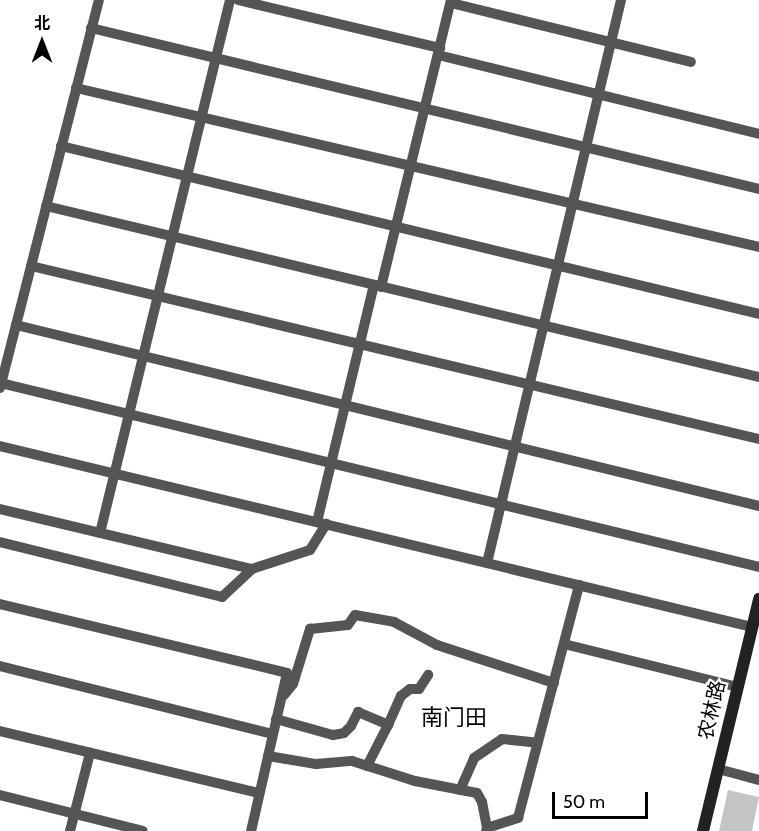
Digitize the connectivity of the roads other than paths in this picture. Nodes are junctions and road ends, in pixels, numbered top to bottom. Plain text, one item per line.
1 (99, 0) edge
2 (230, 0) edge
3 (238, 0) edge
4 (621, 0) edge
5 (451, 2) edge
6 (91, 28) junction
7 (612, 43) junction
8 (439, 52) junction
9 (216, 58) junction
10 (691, 63) dead end
11 (76, 88) junction
12 (599, 95) junction
13 (425, 108) junction
14 (201, 117) junction
15 (759, 134) edge
16 (61, 146) junction
17 (586, 147) junction
18 (411, 166) junction
19 (186, 176) junction
20 (759, 189) edge
21 (573, 203) junction
22 (46, 206) junction
23 (396, 226) junction
24 (171, 236) junction
25 (759, 247) edge
26 (558, 265) junction
27 (31, 267) junction
28 (377, 286) junction
29 (156, 296) junction
30 (759, 314) edge
31 (16, 325) junction
32 (544, 326) junction
33 (360, 344) junction
34 (142, 356) junction
35 (759, 377) edge
36 (530, 385) junction
37 (1, 386) edge
38 (346, 405) junction
39 (128, 414) junction
40 (759, 439) edge
41 (0, 446) edge
42 (515, 447) junction
43 (332, 463) junction
44 (114, 473) junction
45 (501, 504) junction
46 (759, 506) edge
47 (0, 509) edge
48 (322, 523) junction
49 (100, 533) junction
50 (0, 542) edge
51 (487, 563) junction
52 (759, 567) edge
53 (252, 569) junction
54 (579, 585) junction
55 (759, 599) edge
56 (0, 604) edge
57 (752, 627) junction
58 (564, 644) junction
59 (0, 666) edge
60 (428, 675) dead end
61 (554, 683) junction
62 (738, 687) junction
63 (281, 698) junction
64 (276, 719) junction
65 (388, 725) junction
66 (0, 731) edge
67 (273, 734) junction
68 (538, 743) junction
69 (90, 753) junction
70 (268, 756) junction
71 (367, 766) junction
72 (718, 769) junction
73 (759, 780) edge
74 (460, 790) junction
75 (259, 793) junction
76 (0, 795) edge
77 (74, 814) junction
78 (487, 829) edge
79 (70, 831) edge
80 (143, 831) edge
81 (251, 831) edge
82 (703, 831) edge

1 - 6 street
2 - 9 street
3 - 8 street
4 - 7 street
5 - 7 street
5 - 8 street
6 - 9 street
6 - 11 street
7 - 10 street
7 - 12 street
8 - 12 street
8 - 13 street
9 - 13 street
9 - 14 street
11 - 14 street
11 - 16 street
12 - 15 street
12 - 17 street
13 - 17 street
13 - 18 street
14 - 18 street
14 - 19 street
16 - 19 street
16 - 22 street
17 - 20 street
17 - 21 street
18 - 21 street
18 - 23 street
19 - 23 street
19 - 24 street
21 - 25 street
21 - 26 street
22 - 24 street
22 - 27 street
23 - 26 street
23 - 28 street
24 - 28 street
24 - 29 street
26 - 30 street
26 - 32 street
27 - 29 street
27 - 31 street
28 - 32 street
28 - 33 street
29 - 33 street
29 - 34 street
31 - 34 street
31 - 37 street
32 - 35 street
32 - 36 street
33 - 36 street
33 - 38 street
34 - 38 street
34 - 39 street
36 - 40 street
36 - 42 street
37 - 39 street
38 - 42 street
38 - 43 street
39 - 43 street
39 - 44 street
41 - 44 street
42 - 45 street
42 - 46 street
43 - 45 street
43 - 48 street
44 - 48 street
44 - 49 street
45 - 51 street
45 - 52 street
47 - 49 street
48 - 51 street
48 - 53 street
49 - 53 street
50 - 53 street
51 - 54 street
54 - 57 street
54 - 58 street
55 - 57 street, 农林路
56 - 63 street
57 - 62 street, 农林路
58 - 61 street
58 - 62 street
59 - 67 street
60 - 65 street
61 - 63 street
61 - 68 street
62 - 72 street, 农林路
63 - 64 street
64 - 65 street
64 - 67 street
65 - 71 street
66 - 69 street
67 - 70 street
68 - 74 street
68 - 78 street
69 - 75 street
69 - 77 street
70 - 71 street
70 - 75 street
71 - 74 street
72 - 73 street
72 - 82 street, 农林路
74 - 78 street
75 - 81 street
76 - 77 street
77 - 79 street
77 - 80 street

